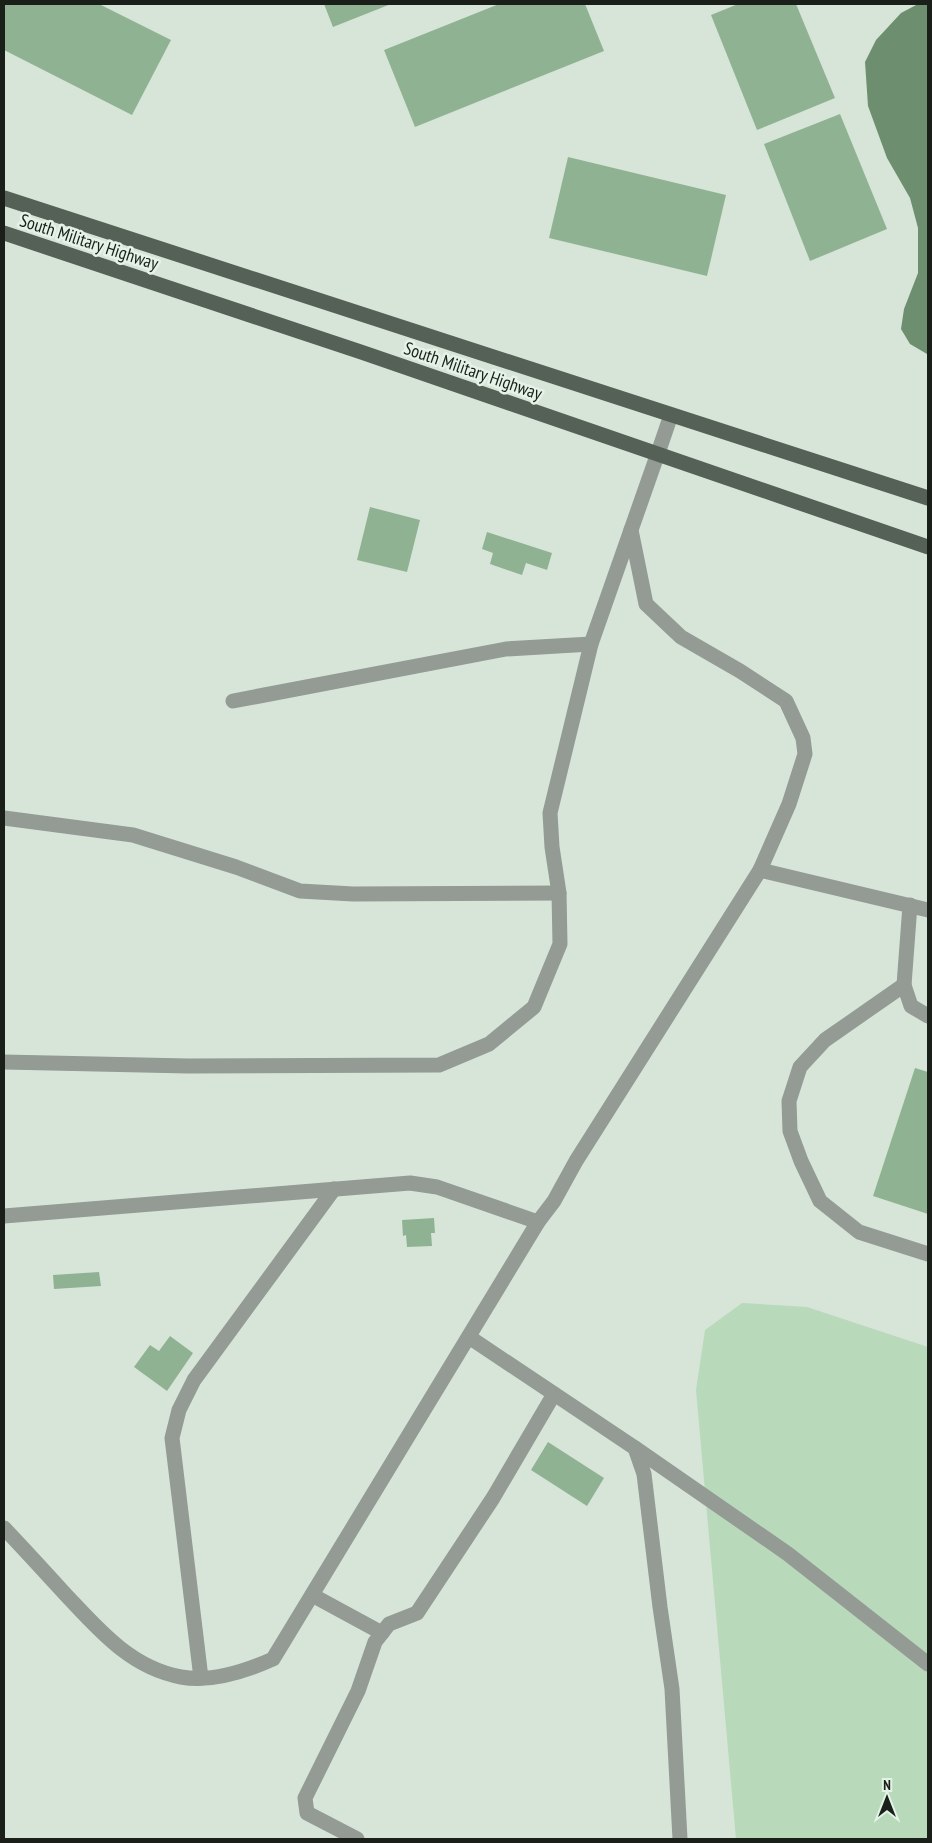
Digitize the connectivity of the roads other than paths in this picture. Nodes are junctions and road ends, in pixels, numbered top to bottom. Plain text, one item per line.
1 (4, 198) edge
2 (4, 234) edge
3 (671, 415) junction
4 (658, 454) junction
5 (928, 498) edge
6 (631, 530) junction
7 (928, 547) edge
8 (591, 644) junction
9 (233, 701) dead end
10 (4, 818) edge
11 (760, 870) junction
12 (559, 893) junction
13 (910, 905) junction
14 (928, 910) edge
15 (904, 985) junction
16 (928, 1016) edge
17 (4, 1062) edge
18 (334, 1189) junction
19 (4, 1216) edge
20 (538, 1222) junction
21 (928, 1254) edge
22 (469, 1337) junction
23 (554, 1394) junction
24 (635, 1448) junction
25 (4, 1528) edge
26 (312, 1595) junction
27 (382, 1633) junction
28 (928, 1664) edge
29 (201, 1678) junction
30 (357, 1839) edge
31 (680, 1839) edge

1 - 3 main road, South Military Highway
2 - 4 main road, South Military Highway
3 - 4 street
3 - 5 main road, South Military Highway
4 - 6 street
4 - 7 main road, South Military Highway
6 - 8 street
6 - 11 street
8 - 9 street
8 - 12 street
10 - 12 street
11 - 13 street
11 - 20 street
12 - 17 street
13 - 14 street
13 - 15 street
15 - 16 street
15 - 21 street
18 - 19 street
18 - 20 street
18 - 29 street
20 - 22 street
22 - 23 street
22 - 26 street
23 - 24 street
23 - 27 street
24 - 28 street
24 - 31 street
25 - 29 street
26 - 27 street
26 - 29 street
27 - 30 street

